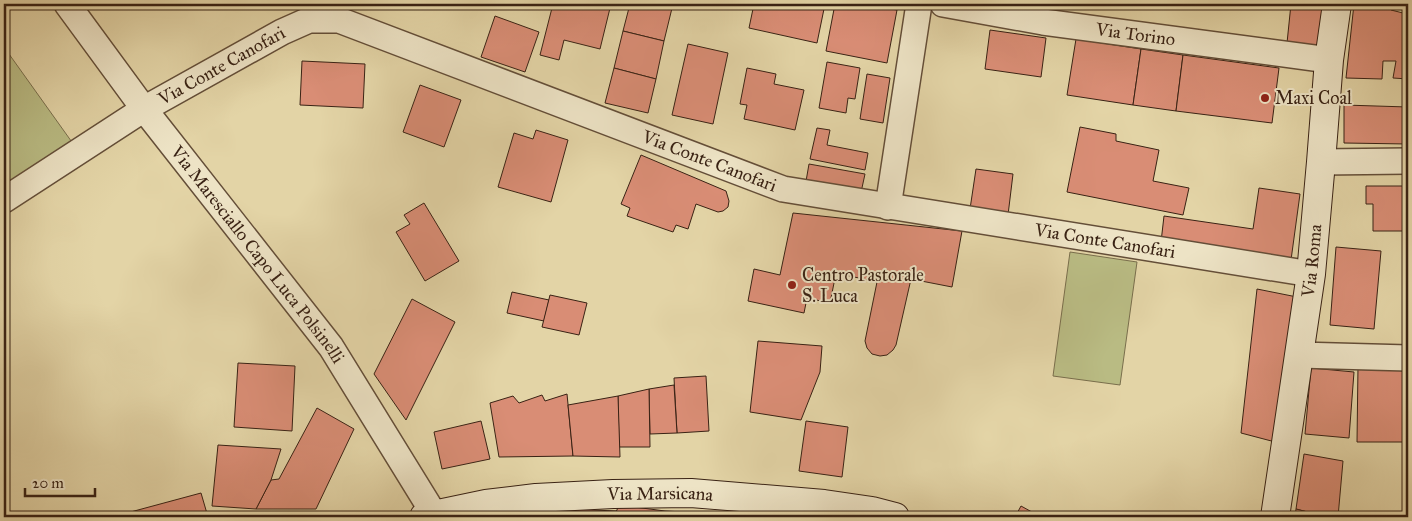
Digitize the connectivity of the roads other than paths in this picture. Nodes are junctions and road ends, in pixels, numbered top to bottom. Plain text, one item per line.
1 (67, 4) edge
2 (918, 4) edge
3 (943, 4) edge
4 (1337, 4) edge
5 (1329, 60) junction
6 (144, 109) junction
7 (1408, 161) edge
8 (1322, 162) junction
9 (4, 200) edge
10 (888, 207) junction
11 (1311, 274) junction
12 (1299, 355) junction
13 (1408, 358) edge
14 (429, 516) edge
15 (895, 517) edge
16 (1275, 517) edge

1 - 6 street, Via Maresciallo Capo Luca Polsinelli
2 - 10 street
3 - 5 street, Via Torino
4 - 5 main road, Via Roma
5 - 8 main road, Via Roma
6 - 9 street, Via Conte Canofari
6 - 10 street, Via Conte Canofari
6 - 14 street, Via Maresciallo Capo Luca Polsinelli
7 - 8 street
8 - 11 main road, Via Roma
10 - 11 street, Via Conte Canofari
11 - 12 main road, Via Roma
12 - 13 street
12 - 16 main road, Via Roma
14 - 15 main road, Via Marsicana

